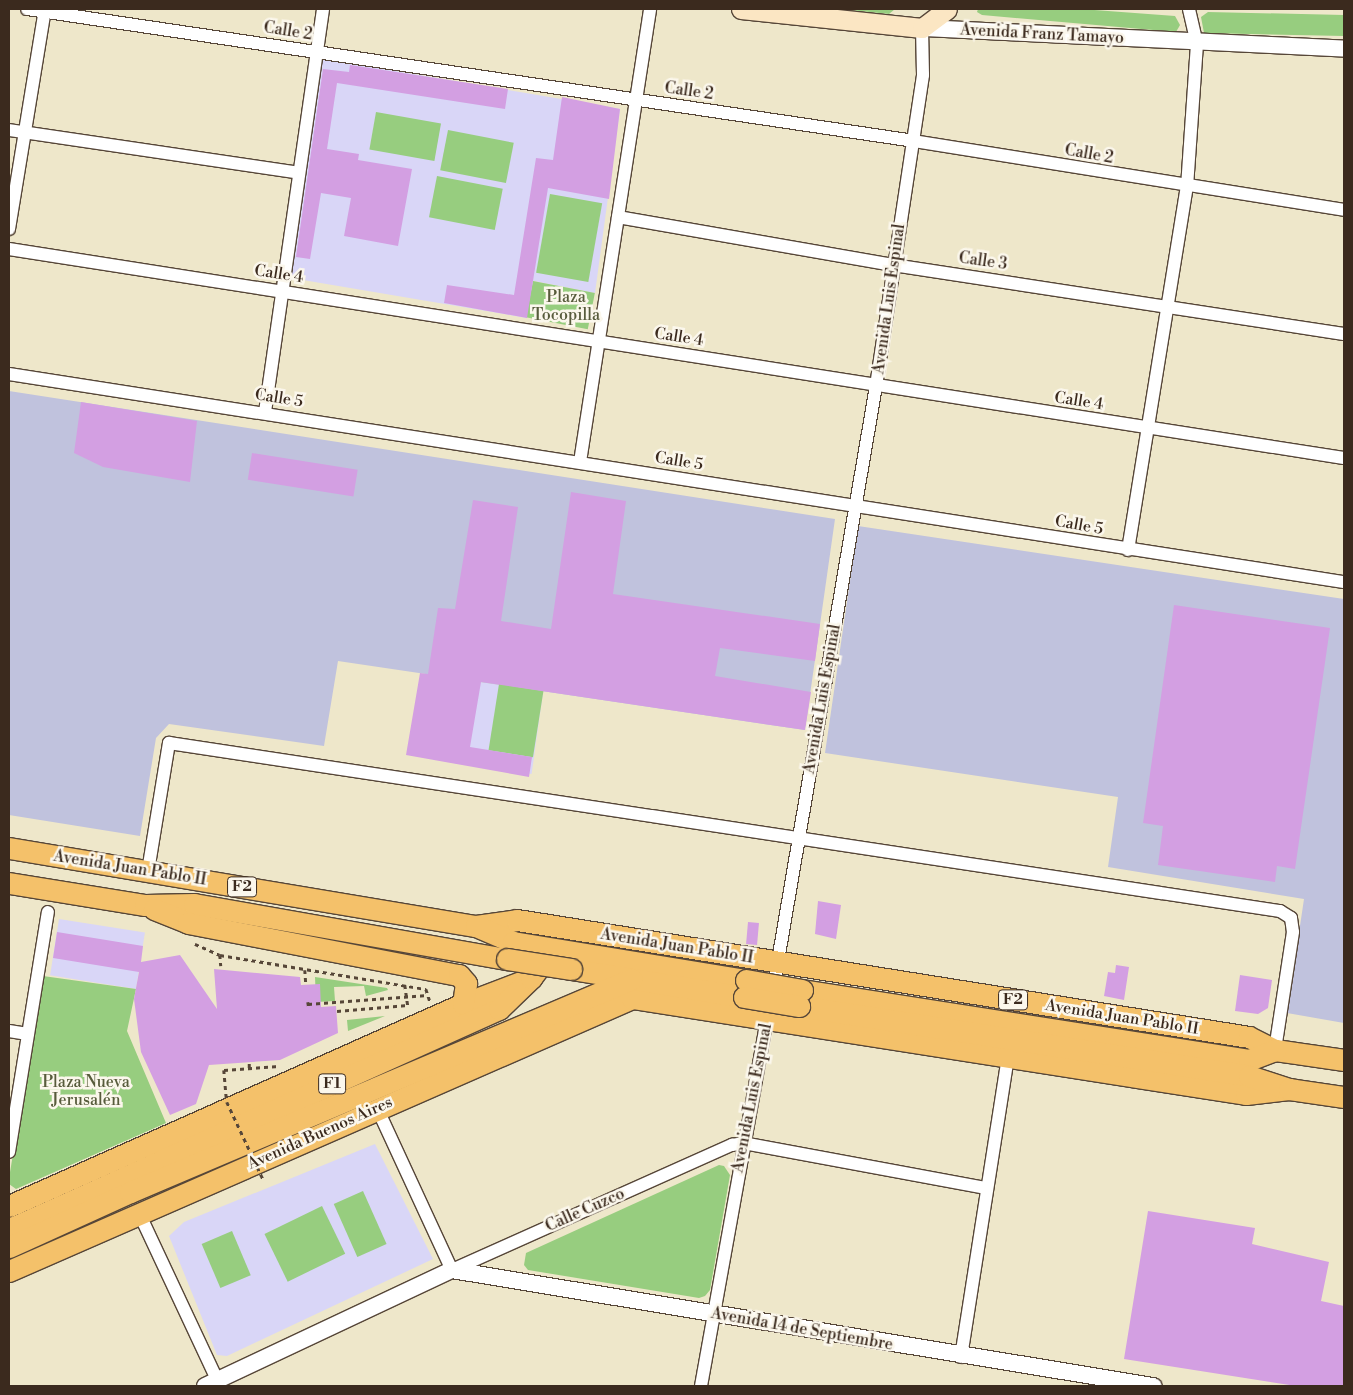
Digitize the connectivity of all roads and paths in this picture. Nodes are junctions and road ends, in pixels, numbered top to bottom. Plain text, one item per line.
1 (27, 9) edge
2 (323, 9) edge
3 (650, 9) edge
4 (741, 9) edge
5 (922, 9) edge
6 (947, 9) edge
7 (1189, 9) edge
8 (45, 10) edge
9 (922, 28) junction
10 (1197, 44) junction
11 (1344, 49) edge
12 (316, 52) junction
13 (635, 100) junction
14 (9, 130) edge
15 (23, 132) junction
16 (914, 141) junction
17 (299, 173) junction
18 (1187, 187) junction
19 (1344, 210) edge
20 (618, 217) junction
21 (9, 229) edge
22 (9, 249) edge
23 (893, 265) junction
24 (283, 291) junction
25 (1168, 305) junction
26 (1344, 334) edge
27 (598, 341) junction
28 (9, 374) edge
29 (876, 386) junction
30 (265, 412) junction
31 (1147, 429) junction
32 (1344, 458) edge
33 (580, 462) junction
34 (857, 504) junction
35 (1128, 550) junction
36 (1344, 582) edge
37 (798, 840) junction
38 (9, 848) edge
39 (148, 871) junction
40 (9, 883) edge
41 (145, 905) junction
42 (48, 912) dead end
43 (476, 926) junction
44 (189, 941) dead end
45 (553, 949) junction
46 (220, 955) junction
47 (778, 962) junction
48 (221, 966) dead end
49 (305, 970) junction
50 (531, 978) junction
51 (306, 985) dead end
52 (405, 986) junction
53 (745, 988) junction
54 (632, 989) junction
55 (428, 995) junction
56 (407, 997) junction
57 (800, 998) junction
58 (430, 1002) dead end
59 (463, 1004) junction
60 (308, 1005) dead end
61 (408, 1005) junction
62 (337, 1011) dead end
63 (408, 1013) dead end
64 (767, 1019) junction
65 (9, 1031) edge
66 (28, 1034) junction
67 (1275, 1050) junction
68 (1008, 1057) junction
69 (1344, 1060) edge
70 (249, 1062) dead end
71 (249, 1068) dead end
72 (233, 1069) dead end
73 (1289, 1089) junction
74 (1344, 1097) edge
75 (377, 1108) junction
76 (10, 1136) edge
77 (743, 1144) junction
78 (9, 1152) edge
79 (263, 1179) dead end
80 (986, 1188) junction
81 (9, 1206) edge
82 (140, 1213) junction
83 (9, 1229) edge
84 (9, 1247) edge
85 (452, 1270) junction
86 (9, 1271) edge
87 (713, 1313) junction
88 (961, 1357) junction
89 (214, 1384) edge
90 (701, 1386) edge
91 (1153, 1386) edge

1 - 8 street, Calle 2
2 - 12 street
3 - 13 street
4 - 9 main road, Avenida Franz Tamayo
5 - 9 main road, Avenida Luis Espinal
6 - 9 main road
7 - 10 street
8 - 12 street, Calle 2
8 - 15 street
9 - 10 street, Avenida Franz Tamayo
9 - 16 street, Avenida Luis Espinal
10 - 11 street, Avenida Franz Tamayo
10 - 18 street
12 - 13 street, Calle 2
12 - 17 street
13 - 16 street, Calle 2
13 - 20 street
14 - 15 street
15 - 17 street
15 - 21 street
16 - 18 street, Calle 2
16 - 23 street, Avenida Luis Espinal
17 - 24 street
18 - 19 street, Calle 2
18 - 25 street
20 - 23 street, Calle 3
20 - 27 street
22 - 24 street, Calle 4
23 - 25 street, Calle 3
23 - 29 street, Avenida Luis Espinal
24 - 27 street, Calle 4
24 - 30 street
25 - 26 street, Calle 3
25 - 31 street
27 - 29 street, Calle 4
27 - 33 street
28 - 30 street, Calle 5
29 - 31 street, Calle 4
29 - 34 street, Avenida Luis Espinal
30 - 33 street, Calle 5
31 - 32 street, Calle 4
31 - 35 street
33 - 34 street, Calle 5
34 - 35 street, Calle 5
34 - 37 street, Avenida Luis Espinal
35 - 36 street, Calle 5
37 - 39 street
37 - 47 street, Avenida Luis Espinal
37 - 67 street
38 - 39 main road, Avenida Juan Pablo II / F2
39 - 43 main road, Avenida Juan Pablo II / F2
40 - 41 main road, Avenida Juan Pablo II / F2
41 - 54 main road, Avenida Juan Pablo II / F2, bridge
41 - 59 main road
42 - 66 street
43 - 45 main road, F2
43 - 47 main road, Avenida Juan Pablo II / F2
44 - 46 path
45 - 50 main road, F1
45 - 53 main road, F2
46 - 48 path
46 - 49 path
47 - 64 street, Avenida Luis Espinal
47 - 67 main road, Avenida Juan Pablo II / F2
49 - 51 path
49 - 52 path
50 - 59 main road
50 - 83 main road, F1
52 - 55 path
52 - 56 path
53 - 54 main road, Avenida Juan Pablo II / F2
53 - 57 main road, Avenida Juan Pablo II / F2, bridge
54 - 64 main road, Avenida Juan Pablo II
54 - 75 main road, Avenida Buenos Aires
54 - 84 main road, Avenida Buenos Aires / F1
55 - 56 path
55 - 58 path
56 - 60 path
56 - 61 path
57 - 67 main road, F2
57 - 73 main road, Avenida Juan Pablo II / F2
59 - 81 main road
61 - 62 path
61 - 63 path
64 - 68 main road, Avenida Juan Pablo II
64 - 77 street, Avenida Luis Espinal
65 - 66 street
66 - 76 street
67 - 69 main road, Avenida Juan Pablo II / F2
68 - 73 main road, Avenida Juan Pablo II
68 - 80 street
70 - 71 path
72 - 79 path, bridge
73 - 74 main road, Avenida Juan Pablo II / F2
75 - 82 main road, Avenida Buenos Aires
75 - 85 street
76 - 78 street
77 - 80 street, Calle Cuzco
77 - 85 street, Calle Cuzco
77 - 87 street, Avenida Luis Espinal
80 - 88 street
82 - 86 main road, Avenida Buenos Aires
82 - 89 street
85 - 87 street, Avenida 14 de Septiembre
85 - 89 street, Calle Cuzco
87 - 88 street, Avenida 14 de Septiembre
87 - 90 street, Avenida Luis Espinal
88 - 91 street, Avenida 14 de Septiembre

